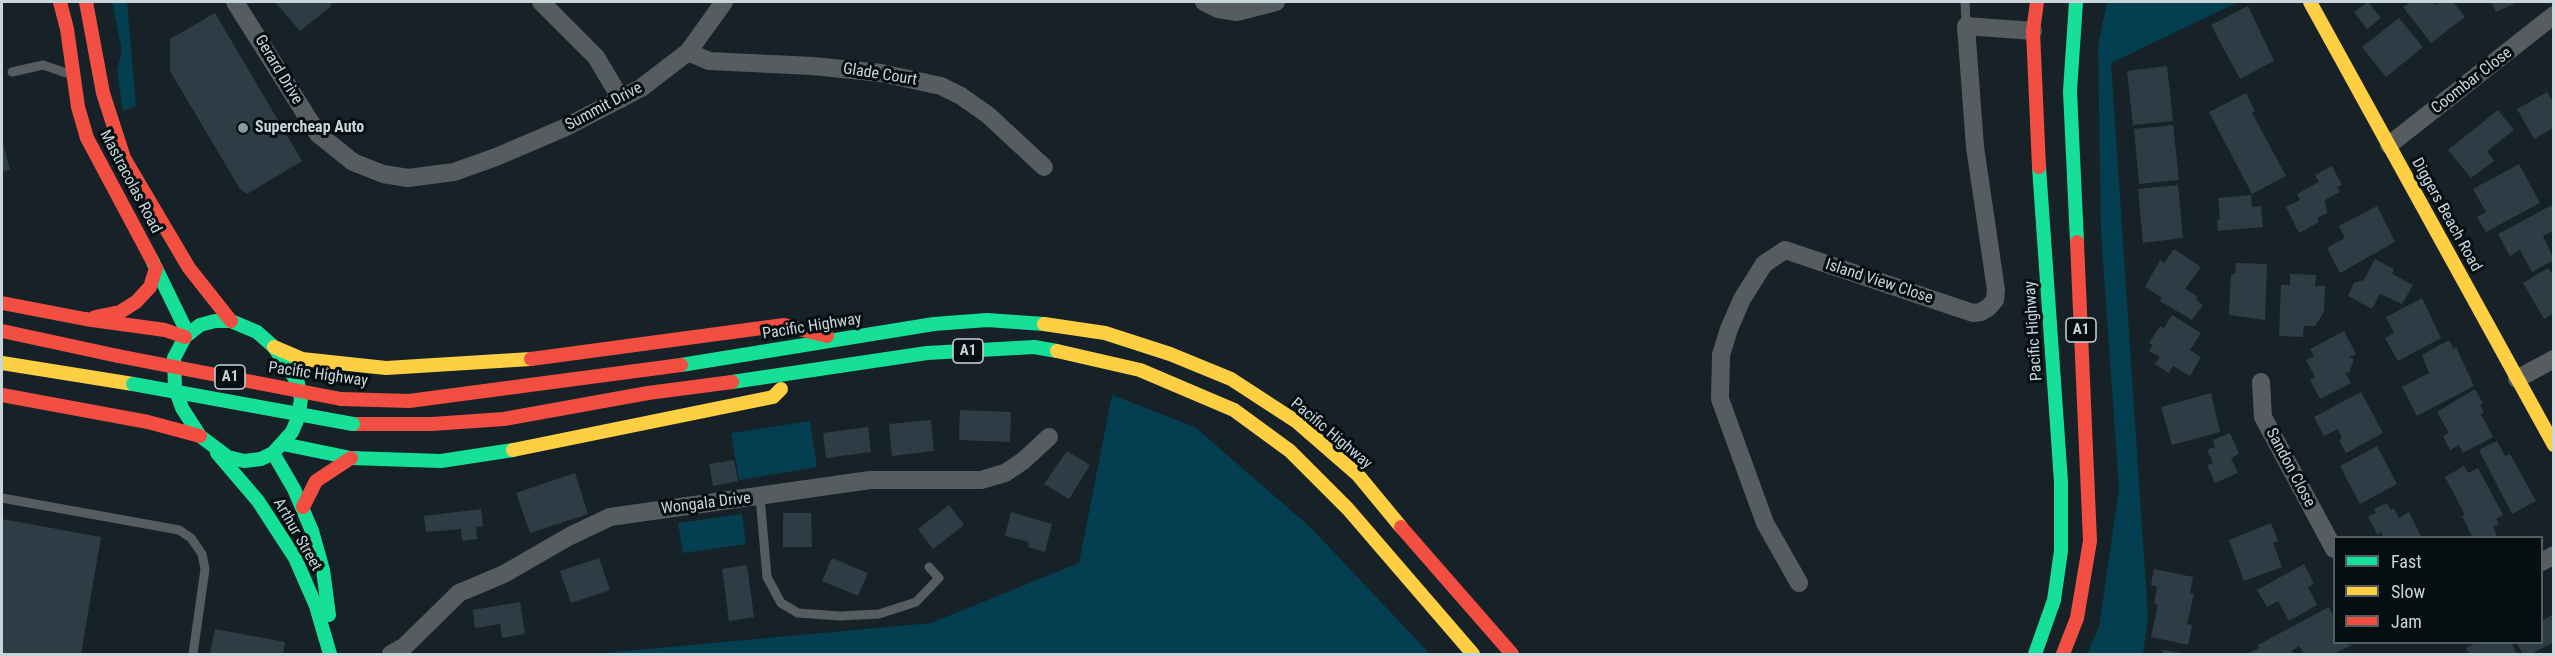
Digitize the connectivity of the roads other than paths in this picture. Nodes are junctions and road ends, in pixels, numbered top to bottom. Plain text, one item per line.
1 (60, 2) edge
2 (86, 2) edge
3 (235, 2) edge
4 (541, 2) edge
5 (724, 2) edge
6 (1204, 2) edge
7 (1276, 2) edge
8 (1965, 2) edge
9 (2037, 2) edge
10 (2076, 2) edge
11 (2310, 2) edge
12 (2051, 15) dead end
13 (2553, 15) edge
14 (1966, 26) junction
15 (2033, 31) junction
16 (688, 52) junction
17 (2048, 59) dead end
18 (12, 72) dead end
19 (74, 75) junction
20 (621, 99) junction
21 (2389, 145) junction
22 (2057, 150) dead end
23 (1044, 167) dead end
24 (454, 172) joint
25 (2074, 190) junction
26 (156, 268) junction
27 (2, 303) edge
28 (85, 319) junction
29 (231, 321) junction
30 (2, 332) edge
31 (186, 336) junction
32 (837, 339) junction
33 (274, 347) junction
34 (2553, 359) edge
35 (2, 363) edge
36 (797, 374) junction
37 (2517, 379) junction
38 (2261, 382) dead end
39 (2, 395) edge
40 (200, 436) junction
41 (1049, 437) dead end
42 (2553, 444) edge
43 (211, 446) junction
44 (278, 448) junction
45 (351, 458) junction
46 (760, 497) junction
47 (2, 498) edge
48 (303, 507) junction
49 (2333, 547) edge
50 (929, 567) dead end
51 (1799, 583) dead end
52 (193, 654) edge
53 (332, 654) edge
54 (391, 654) edge
55 (1473, 654) edge
56 (1512, 654) edge
57 (2035, 654) edge
58 (2063, 654) edge

1 - 19 main road, Mastracolas Road
2 - 29 main road, Mastracolas Road
3 - 24 street, Gerard Drive
4 - 20 street
5 - 16 street, Summit Drive
6 - 7 street
8 - 14 lane
9 - 15 main road, Pacific Highway / A1
10 - 25 main road, A1
11 - 21 main road, Diggers Beach Road
12 - 15 main road
13 - 21 street, Coombar Close
14 - 15 street
14 - 51 street, Island View Close
15 - 17 main road
15 - 57 main road, Pacific Highway / A1
16 - 20 street, Summit Drive
16 - 23 street, Glade Court
18 - 19 lane
19 - 26 main road, Mastracolas Road
20 - 24 street, Summit Drive
21 - 37 main road, Diggers Beach Road
22 - 25 main road
25 - 58 main road, A1
26 - 28 main road
26 - 31 main road, Mastracolas Road
27 - 28 main road
28 - 31 main road
29 - 31 main road
29 - 33 main road
30 - 32 main road, Pacific Highway / A1, bridge
31 - 40 main road
32 - 33 main road
32 - 56 main road, Pacific Highway / A1
33 - 44 main road
34 - 37 street
35 - 36 main road, A1, bridge
36 - 45 main road
36 - 55 main road, A1
37 - 42 main road, Diggers Beach Road
38 - 49 street, Sandon Close
39 - 40 main road
40 - 43 main road
41 - 46 street, Wongala Drive
43 - 44 main road
43 - 53 main road, Arthur Street
44 - 45 main road
44 - 48 main road, Arthur Street
45 - 48 main road
46 - 50 lane
46 - 54 street, Wongala Drive
47 - 52 lane
48 - 53 main road, Arthur Street

